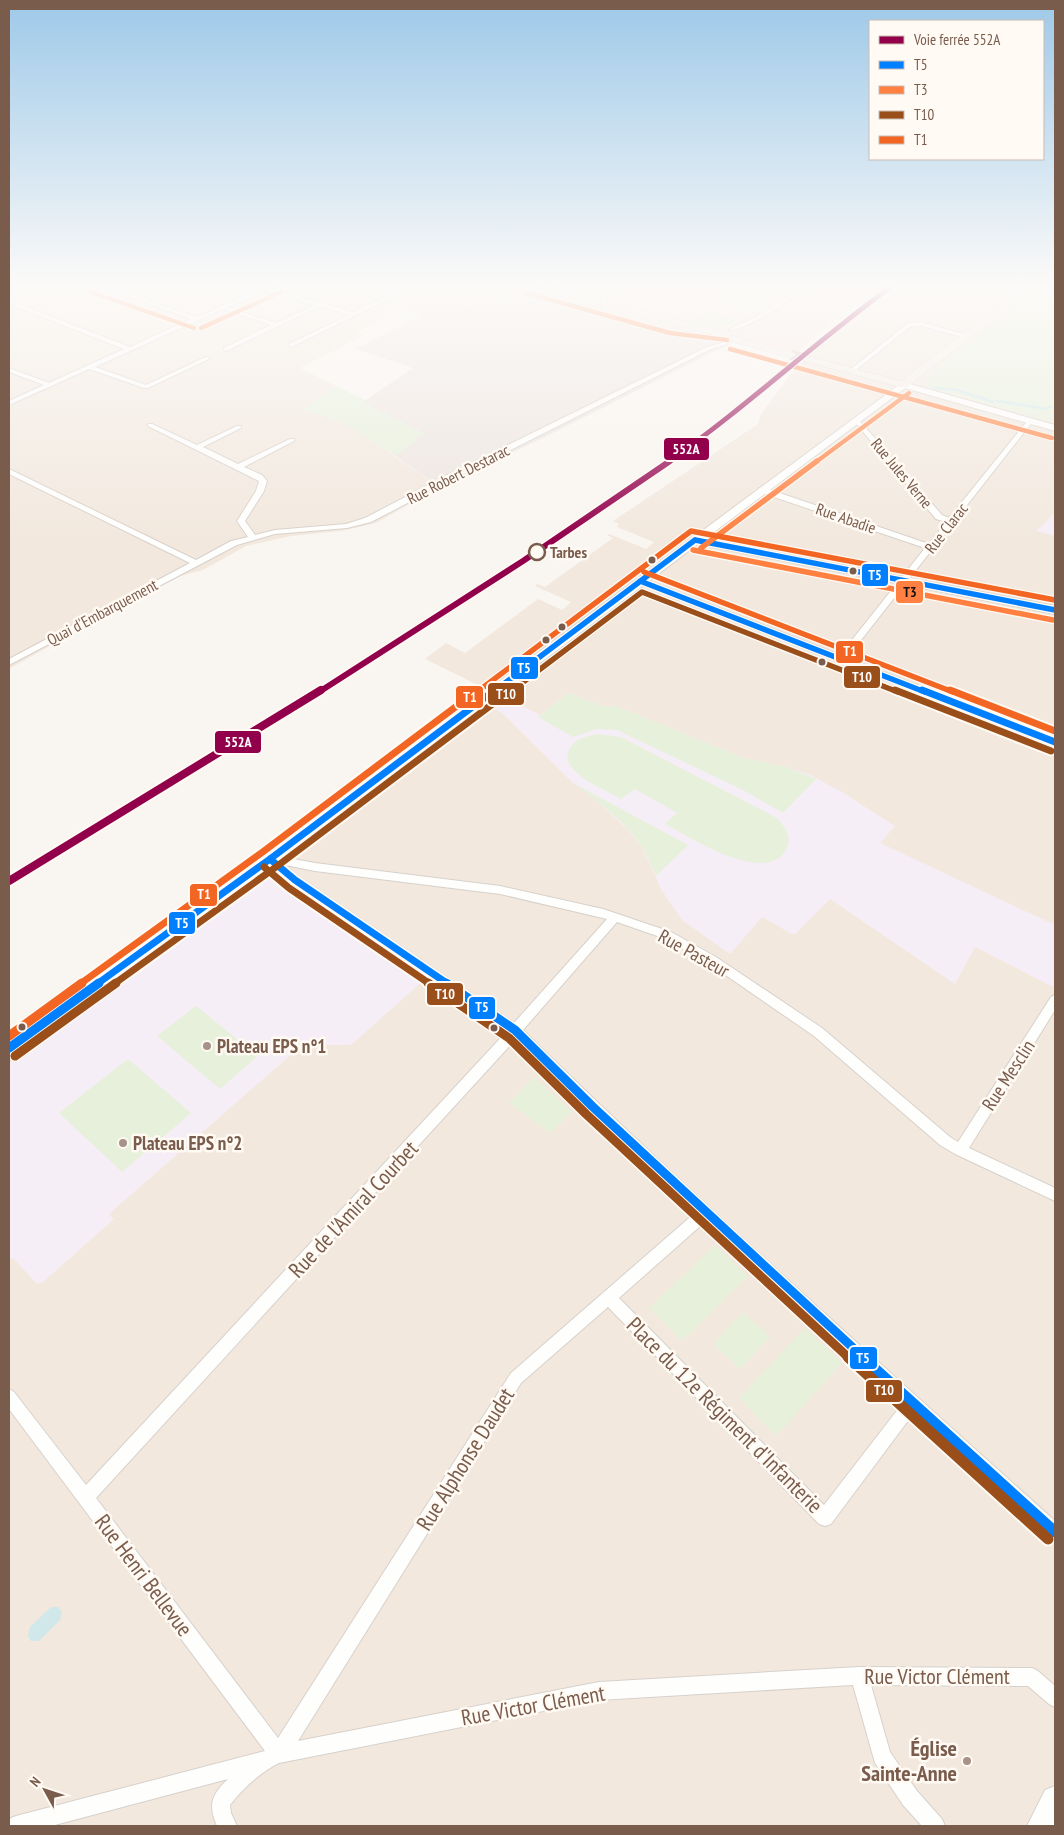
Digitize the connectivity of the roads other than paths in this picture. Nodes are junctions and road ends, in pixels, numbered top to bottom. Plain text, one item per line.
1 (85, 369) edge
2 (94, 369) edge
3 (185, 369) edge
4 (668, 369) edge
5 (843, 369) edge
6 (924, 369) edge
7 (9, 370) edge
8 (50, 385) junction
9 (903, 385) junction
10 (9, 403) edge
11 (856, 420) junction
12 (1030, 421) junction
13 (150, 425) dead end
14 (239, 427) dead end
15 (1055, 428) edge
16 (292, 440) dead end
17 (198, 447) junction
18 (238, 467) junction
19 (9, 471) edge
20 (762, 490) junction
21 (951, 521) junction
22 (253, 537) junction
23 (695, 540) junction
24 (930, 547) junction
25 (195, 562) junction
26 (640, 581) junction
27 (905, 582) junction
28 (1055, 610) edge
29 (842, 659) junction
30 (9, 662) edge
31 (1055, 742) edge
32 (270, 859) junction
33 (615, 917) junction
34 (1055, 1000) edge
35 (515, 1030) junction
36 (9, 1048) edge
37 (960, 1150) junction
38 (1055, 1195) edge
39 (706, 1212) junction
40 (608, 1298) junction
41 (9, 1397) edge
42 (912, 1403) junction
43 (86, 1497) junction
44 (1055, 1532) edge
45 (859, 1676) junction
46 (1055, 1698) edge
47 (272, 1757) junction
48 (1055, 1800) edge
49 (16, 1826) edge
50 (227, 1826) edge
51 (935, 1826) edge
52 (1041, 1826) edge

1 - 8 street
2 - 3 street
4 - 22 street, Rue Robert Destarac
5 - 9 main road
6 - 9 main road
7 - 8 street
8 - 10 street
9 - 11 main road
9 - 12 main road
11 - 20 main road
11 - 21 street, Rue Jules Verne
12 - 15 main road
12 - 21 street, Rue Clarac
13 - 17 street
14 - 17 street
16 - 18 street
17 - 18 street
18 - 22 street
19 - 25 street
20 - 23 main road
20 - 24 street, Rue Abadie
21 - 24 street, Rue Clarac
22 - 25 street, Rue Robert Destarac
23 - 26 main road
23 - 27 main road
24 - 27 street, Rue Clarac
25 - 30 street, Quai d'Embarquement
26 - 29 street
26 - 32 main road
27 - 28 main road
27 - 29 street, Rue Clarac
29 - 31 street
32 - 33 street, Rue Pasteur
32 - 35 street
32 - 36 main road
33 - 35 street, Rue de l'Amiral Courbet
33 - 37 street, Rue Pasteur
34 - 37 street, Rue Mesclin
35 - 39 street
35 - 43 street, Rue de l'Amiral Courbet
37 - 38 street, Rue Pasteur
39 - 40 street, Rue Alphonse Daudet
39 - 42 street
40 - 42 street, Place du 12e Régiment d'Infanterie
40 - 47 street, Rue Alphonse Daudet
41 - 43 street, Rue Henri Bellevue
42 - 44 street
43 - 47 street, Rue Henri Bellevue
45 - 46 street, Rue Victor Clément
45 - 47 street, Rue Victor Clément
45 - 51 street
47 - 49 street, Rue Victor Clément
47 - 50 street
48 - 52 main road

